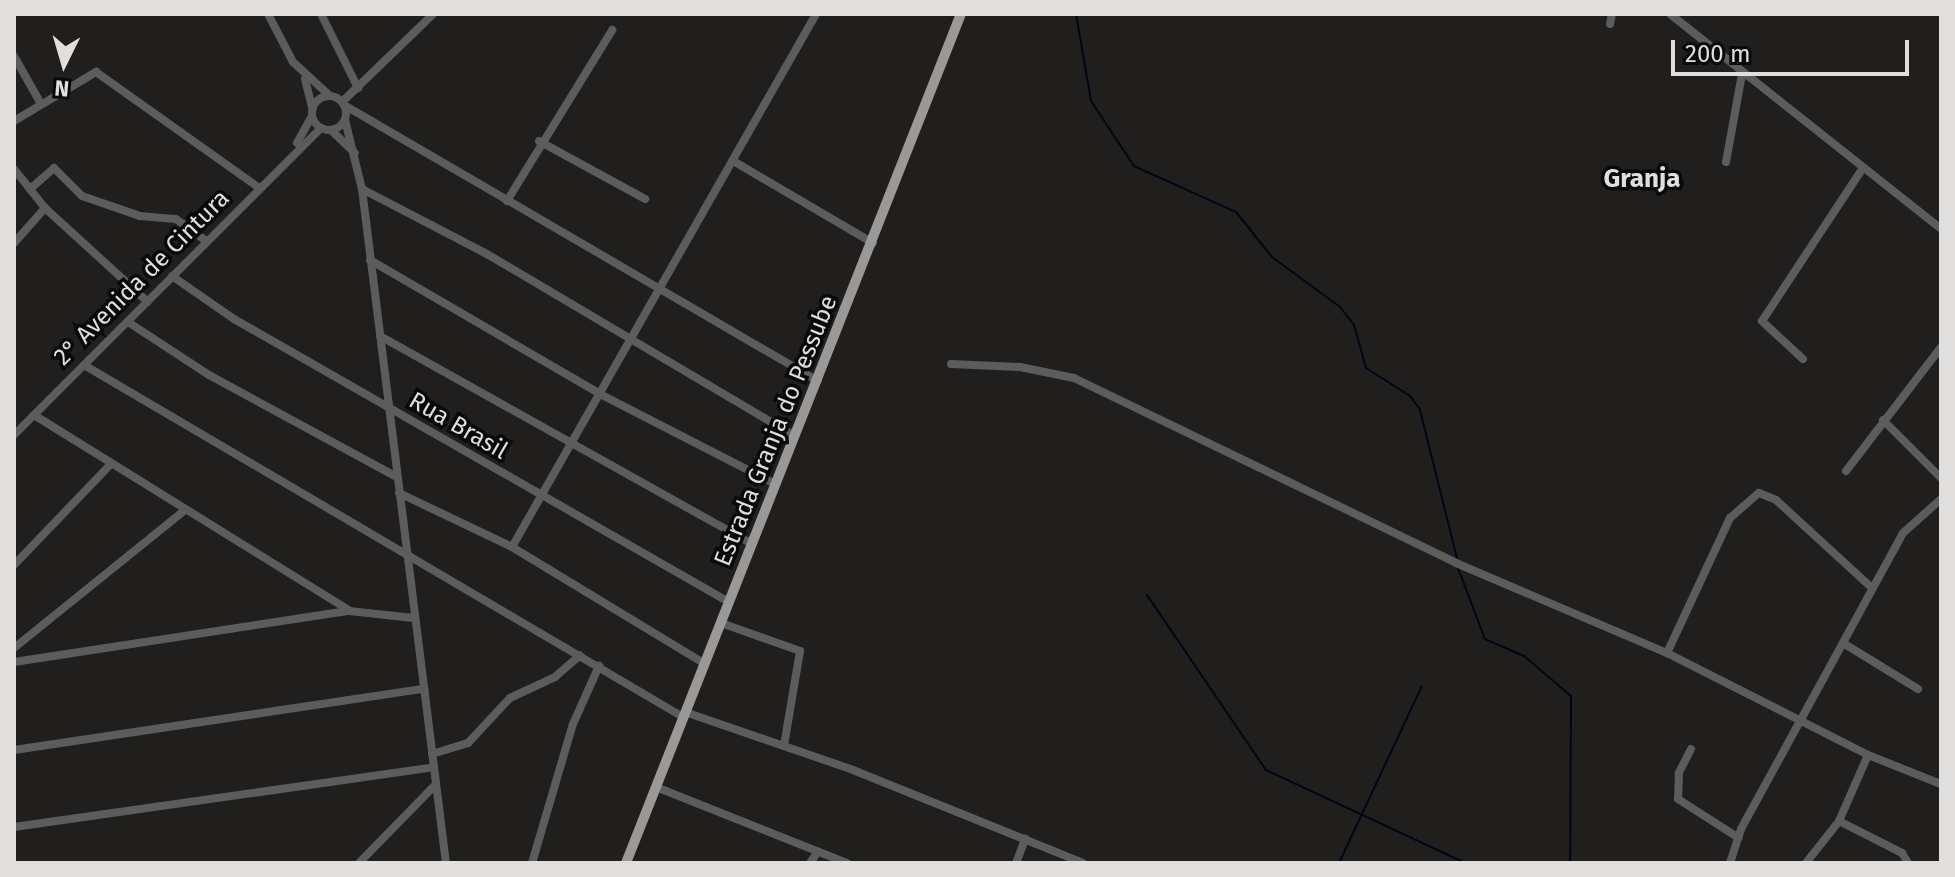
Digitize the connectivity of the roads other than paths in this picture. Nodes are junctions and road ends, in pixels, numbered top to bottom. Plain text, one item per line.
1 (268, 14) edge
2 (321, 14) edge
3 (433, 14) edge
4 (816, 14) edge
5 (961, 14) edge
6 (1670, 14) edge
7 (612, 30) dead end
8 (14, 56) edge
9 (1742, 74) junction
10 (304, 78) junction
11 (358, 88) junction
12 (329, 96) junction
13 (343, 103) junction
14 (41, 104) junction
15 (312, 112) junction
16 (345, 118) junction
17 (14, 121) edge
18 (374, 123) junction
19 (326, 129) junction
20 (539, 141) junction
21 (295, 147) junction
22 (355, 153) junction
23 (735, 162) junction
24 (1726, 162) dead end
25 (1863, 168) junction
26 (14, 169) edge
27 (259, 188) junction
28 (30, 189) junction
29 (362, 189) junction
30 (645, 199) dead end
31 (507, 201) junction
32 (45, 208) junction
33 (1941, 229) edge
34 (206, 241) junction
35 (14, 243) edge
36 (873, 243) junction
37 (370, 260) junction
38 (172, 276) junction
39 (658, 292) junction
40 (148, 302) junction
41 (128, 322) junction
42 (380, 336) junction
43 (629, 341) junction
44 (1941, 347) edge
45 (1803, 359) dead end
46 (951, 364) dead end
47 (84, 365) junction
48 (818, 381) junction
49 (600, 394) junction
50 (388, 407) junction
51 (34, 415) junction
52 (1883, 420) junction
53 (15, 431) edge
54 (795, 436) junction
55 (570, 446) junction
56 (110, 465) junction
57 (1846, 471) dead end
58 (397, 477) junction
59 (1941, 478) edge
60 (775, 484) junction
61 (399, 493) junction
62 (542, 498) junction
63 (1941, 499) edge
64 (185, 510) junction
65 (751, 543) junction
66 (512, 547) junction
67 (407, 559) junction
68 (14, 565) edge
69 (1872, 588) junction
70 (729, 602) junction
71 (349, 611) junction
72 (414, 618) junction
73 (721, 623) junction
74 (1843, 643) junction
75 (14, 648) edge
76 (1667, 653) junction
77 (580, 655) junction
78 (14, 662) edge
79 (705, 664) junction
80 (599, 666) junction
81 (424, 689) junction
82 (1918, 689) dead end
83 (684, 714) junction
84 (1801, 721) junction
85 (784, 746) junction
86 (1691, 749) dead end
87 (14, 750) edge
88 (432, 754) junction
89 (1868, 755) junction
90 (433, 767) junction
91 (1941, 784) edge
92 (435, 785) junction
93 (656, 787) junction
94 (1839, 821) junction
95 (14, 827) edge
96 (1739, 838) junction
97 (1025, 839) junction
98 (818, 851) junction
99 (359, 863) edge
100 (446, 863) edge
101 (532, 863) edge
102 (626, 863) edge
103 (810, 863) edge
104 (847, 863) edge
105 (1016, 863) edge
106 (1083, 863) edge
107 (1730, 863) edge
108 (1806, 863) edge
109 (1908, 863) edge

1 - 10 street
2 - 11 street
3 - 11 street
4 - 23 street
5 - 36 main road, Estrada Granja do Pessube
6 - 9 street
7 - 20 street
8 - 14 street
9 - 24 street
9 - 25 street
10 - 12 street
10 - 15 street
11 - 13 street
12 - 13 street
12 - 15 street
13 - 16 street
13 - 18 street
14 - 17 street
14 - 27 street
15 - 19 street
15 - 21 street
16 - 18 street
16 - 19 street
16 - 22 street
18 - 31 street
19 - 21 street
19 - 22 street
20 - 30 street
20 - 31 street
21 - 27 street, 2° Avenida de Cintura
22 - 29 street
23 - 36 street
23 - 39 street
25 - 33 street
25 - 45 street
26 - 28 street
27 - 34 street, 2° Avenida de Cintura
28 - 32 street
28 - 34 street
29 - 37 street
29 - 43 street
31 - 39 street
32 - 35 street
32 - 40 street
34 - 38 street, 2° Avenida de Cintura
36 - 48 main road, Estrada Granja do Pessube
37 - 42 street
37 - 49 street
38 - 40 street, 2° Avenida de Cintura
38 - 50 street, Rua Brasil
39 - 43 street
39 - 48 street
40 - 41 street, 2° Avenida de Cintura
41 - 47 street, 2° Avenida de Cintura
41 - 58 street
42 - 50 street
42 - 55 street
43 - 49 street
43 - 54 street
44 - 52 street
46 - 76 street
47 - 51 street, 2° Avenida de Cintura
47 - 67 street
48 - 54 main road, Estrada Granja do Pessube
49 - 55 street
49 - 60 street
50 - 58 street
50 - 62 street, Rua Brasil
51 - 53 street, 2° Avenida de Cintura
51 - 56 street
52 - 57 street
52 - 59 street
54 - 60 main road, Estrada Granja do Pessube
55 - 62 street
55 - 65 street
56 - 64 street
56 - 68 street
58 - 61 street
60 - 65 main road, Estrada Granja do Pessube
61 - 66 street
61 - 67 street
62 - 66 street
62 - 70 street, Rua Brasil
63 - 69 street
64 - 71 street
64 - 75 street
65 - 70 main road, Estrada Granja do Pessube
66 - 79 street
67 - 72 street
67 - 77 street
69 - 74 street
69 - 76 street
70 - 73 main road, Estrada Granja do Pessube
71 - 72 street
71 - 78 street
72 - 81 street
73 - 79 main road, Estrada Granja do Pessube
73 - 85 street
74 - 82 street
74 - 84 street
76 - 84 street
77 - 80 street
77 - 88 street
79 - 83 main road, Estrada Granja do Pessube
80 - 83 street
80 - 101 street
81 - 87 street
81 - 88 street
83 - 85 street
83 - 93 main road, Estrada Granja do Pessube
84 - 89 street
84 - 96 street
85 - 97 street
86 - 96 street
88 - 90 street
89 - 91 street
89 - 94 street
90 - 92 street
90 - 95 street
92 - 99 street
92 - 100 street
93 - 98 street
93 - 102 main road, Estrada Granja do Pessube
94 - 108 street
94 - 109 street
96 - 107 street
97 - 105 street
97 - 106 street
98 - 103 street
98 - 104 street

